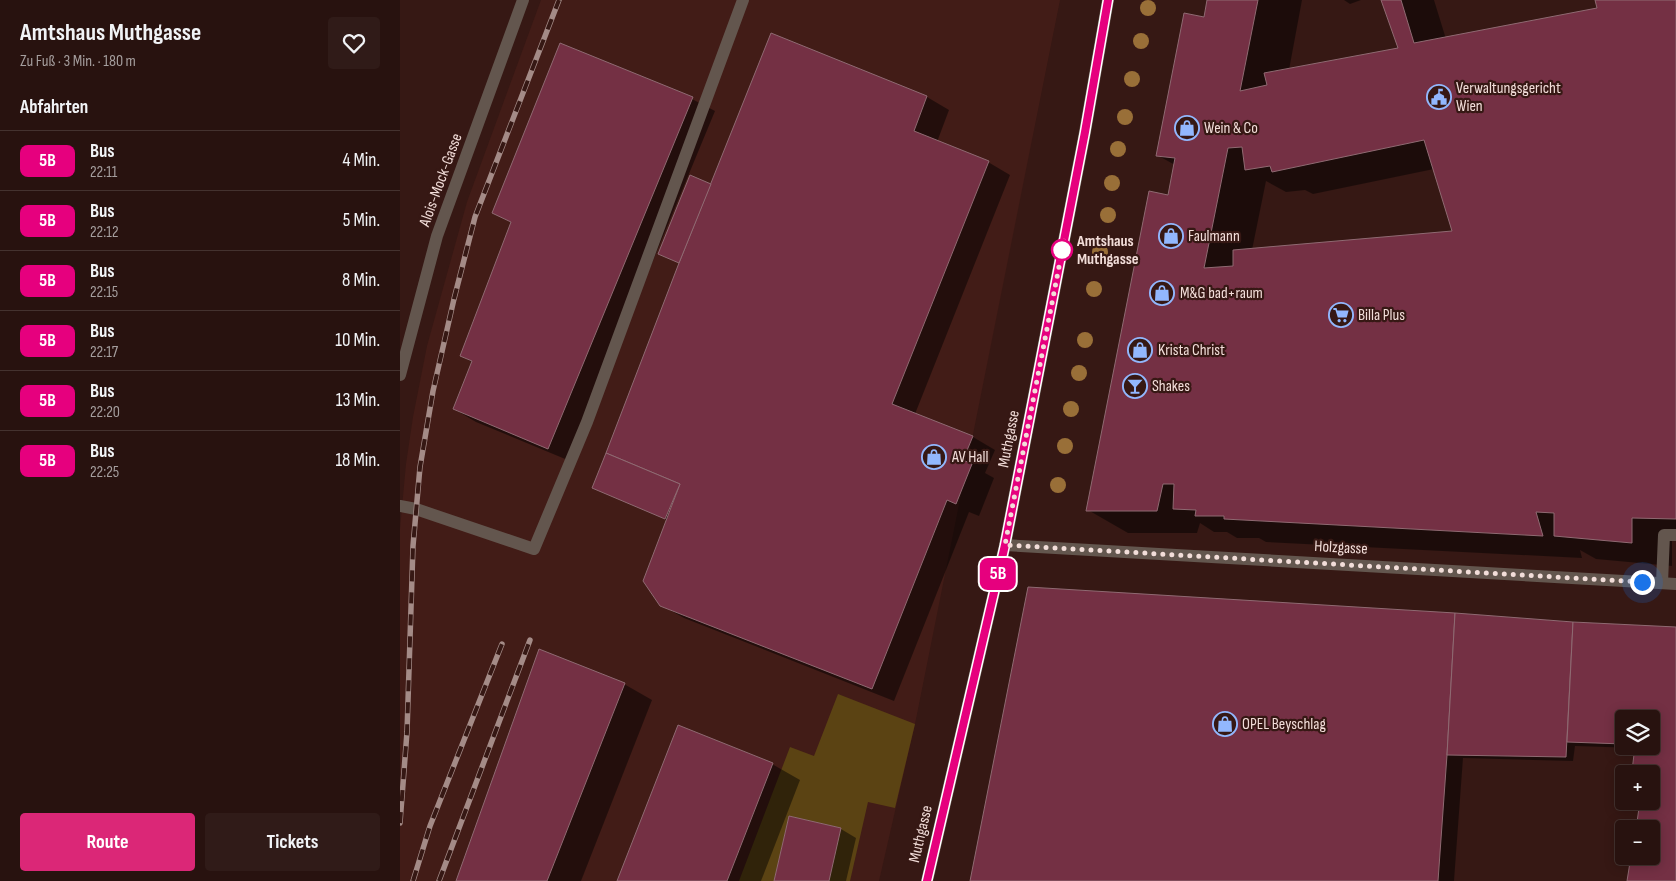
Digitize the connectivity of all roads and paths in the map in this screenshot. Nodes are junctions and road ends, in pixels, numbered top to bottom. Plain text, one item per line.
1 (523, 0) edge
2 (743, 0) edge
3 (1108, 0) edge
4 (400, 374) edge
5 (400, 506) edge
6 (1676, 535) edge
7 (1005, 545) junction
8 (1662, 583) junction
9 (1676, 584) edge
10 (927, 881) edge

1 - 4 street, Alois-Mock-Gasse
2 - 5 street
3 - 7 street, Muthgasse
6 - 8 street
7 - 8 street, Holzgasse
7 - 10 street, Muthgasse
8 - 9 street, Holzgasse

